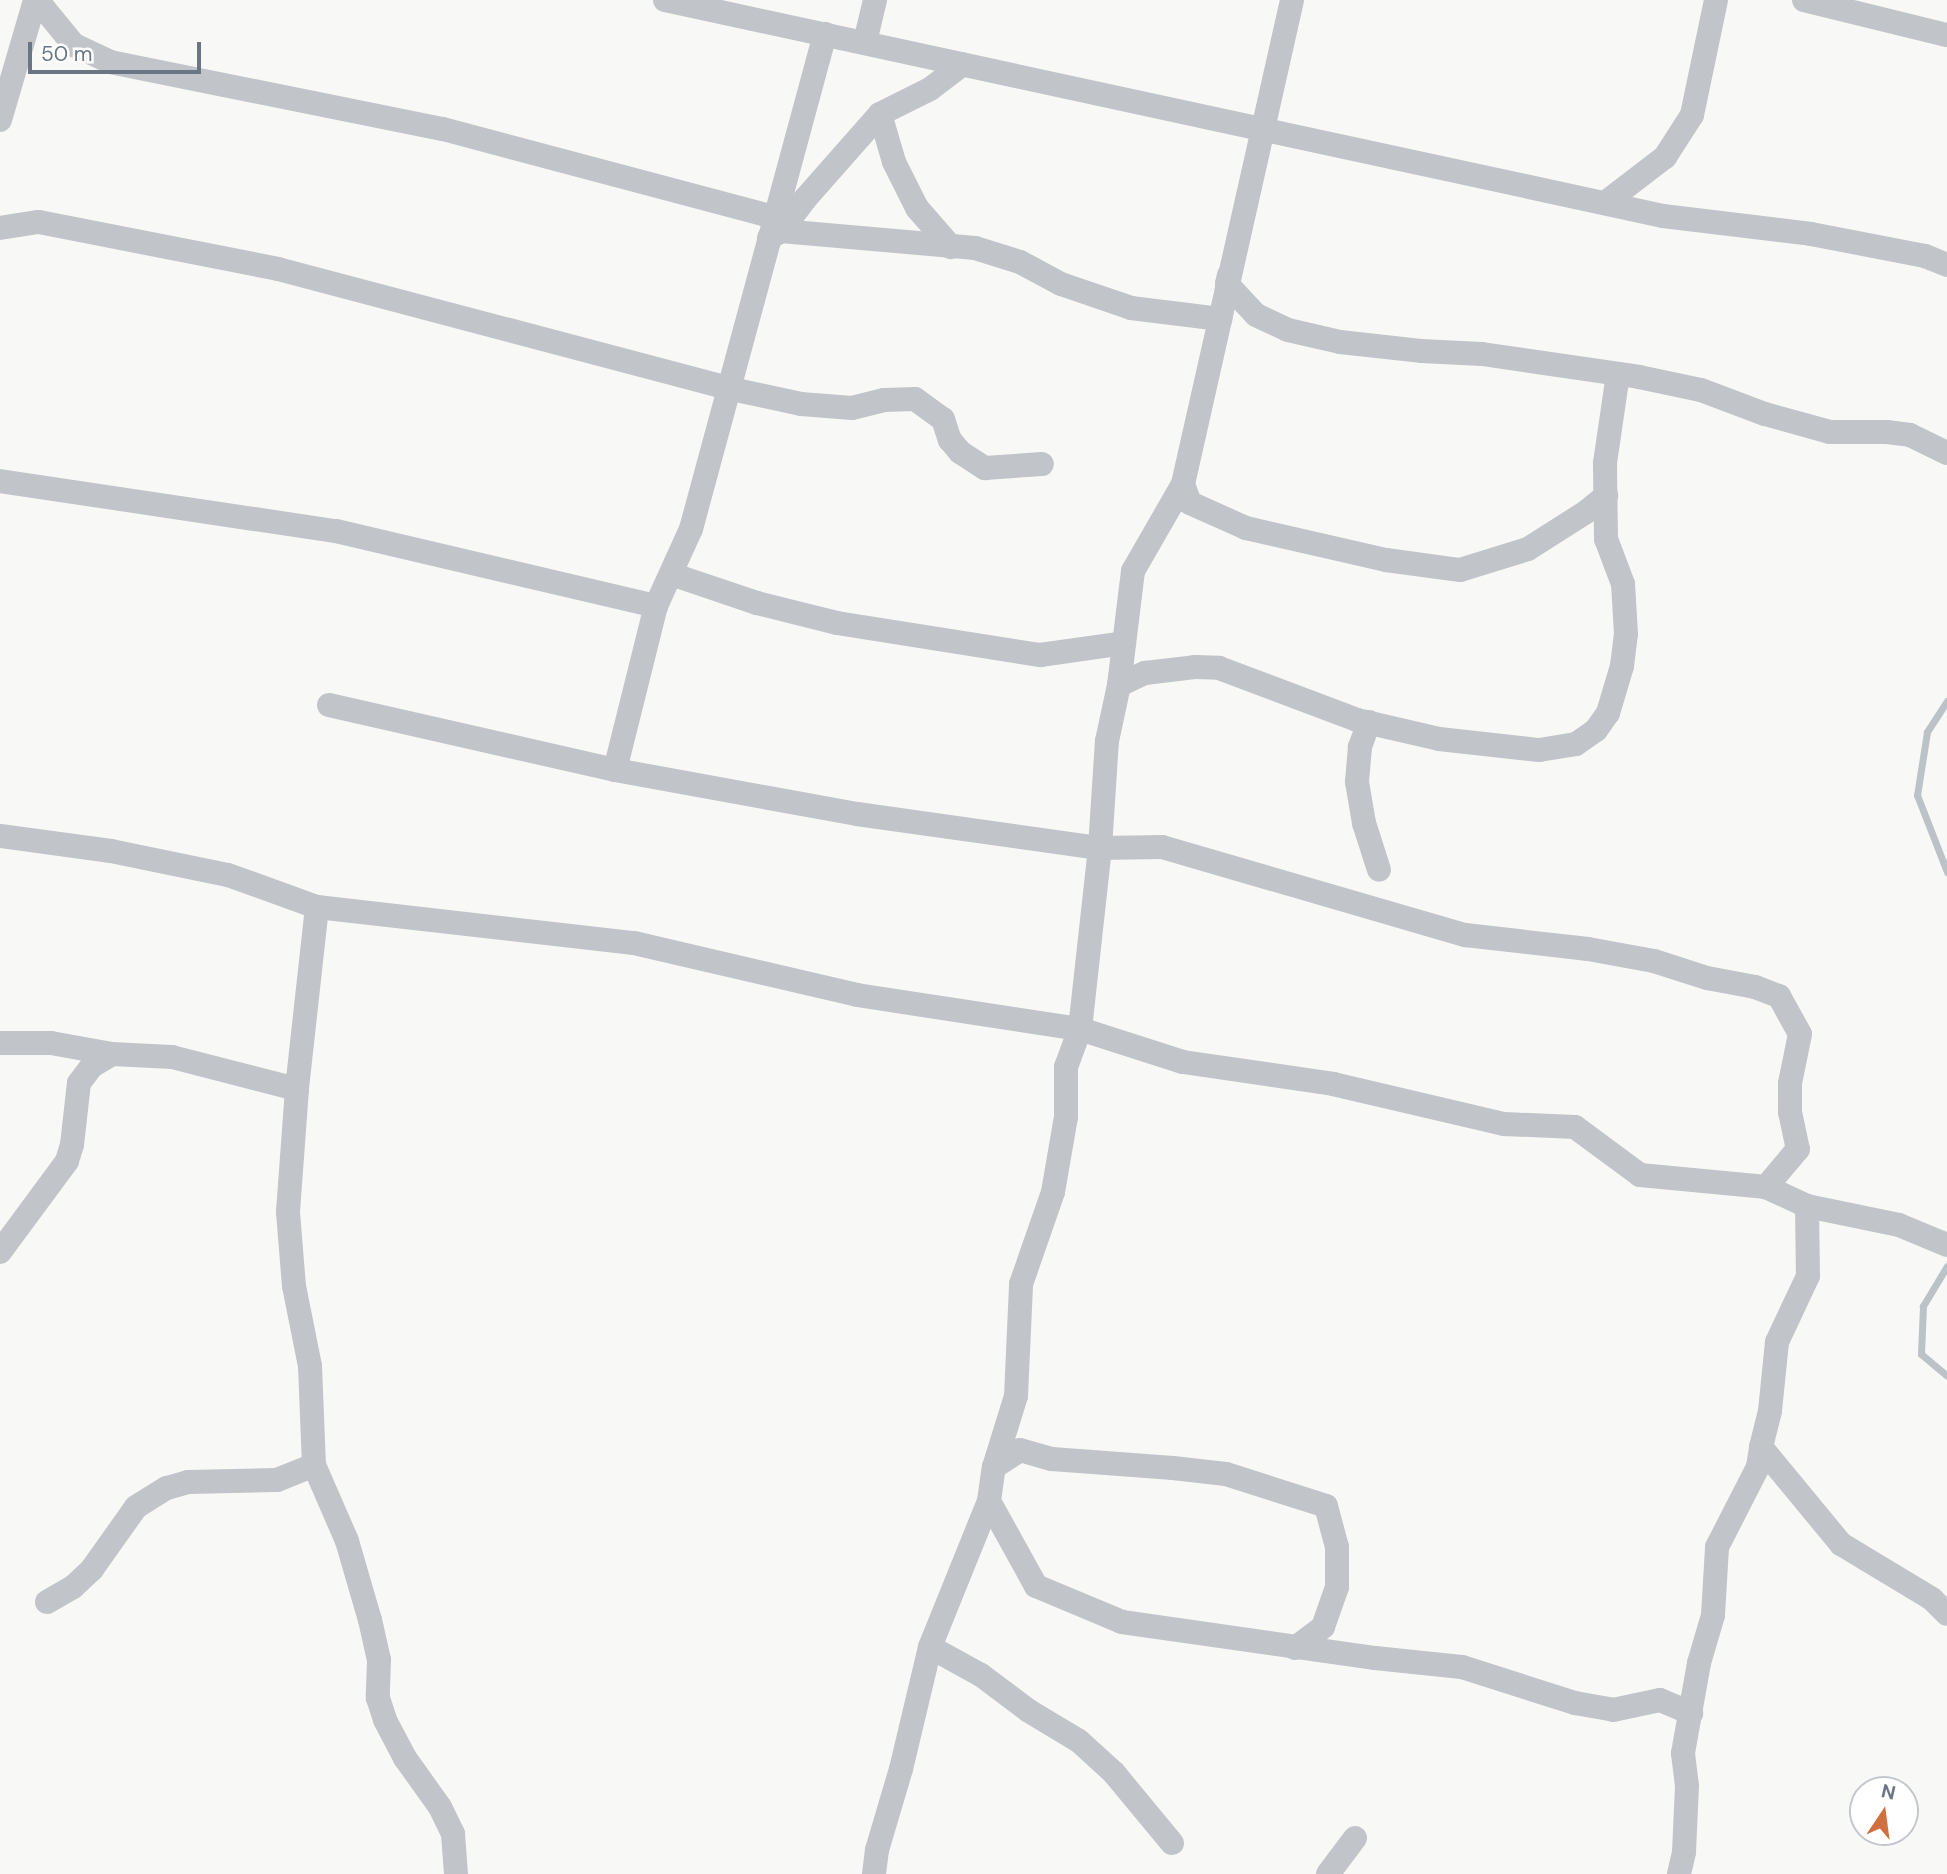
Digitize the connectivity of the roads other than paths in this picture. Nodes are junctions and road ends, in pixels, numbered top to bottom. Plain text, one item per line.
1 (36, 0) edge
2 (665, 0) edge
3 (875, 0) edge
4 (1292, 0) edge
5 (1716, 0) edge
6 (1804, 0) edge
7 (825, 34) junction
8 (1947, 34) edge
9 (865, 42) junction
10 (963, 64) junction
11 (880, 114) junction
12 (0, 120) edge
13 (1263, 130) junction
14 (1605, 203) junction
15 (0, 228) edge
16 (775, 229) junction
17 (951, 247) junction
18 (1235, 252) junction
19 (1947, 265) edge
20 (1220, 319) junction
21 (1618, 374) junction
22 (727, 388) junction
23 (1947, 453) edge
24 (1042, 464) dead end
25 (4, 484) edge
26 (1183, 484) junction
27 (1605, 496) junction
28 (671, 574) junction
29 (656, 606) junction
30 (1124, 643) junction
31 (1119, 685) junction
32 (329, 705) dead end
33 (1369, 722) junction
34 (615, 770) junction
35 (0, 836) edge
36 (1100, 848) junction
37 (1379, 870) dead end
38 (317, 907) junction
39 (1080, 1029) junction
40 (0, 1043) edge
41 (112, 1054) junction
42 (297, 1089) junction
43 (1766, 1187) junction
44 (1807, 1206) junction
45 (1947, 1245) edge
46 (0, 1252) edge
47 (1761, 1447) junction
48 (314, 1465) junction
49 (994, 1467) junction
50 (989, 1501) junction
51 (47, 1602) dead end
52 (1947, 1614) edge
53 (930, 1647) junction
54 (1295, 1648) junction
55 (1691, 1713) junction
56 (1355, 1838) dead end
57 (1172, 1843) dead end
58 (456, 1874) edge
59 (874, 1874) edge
60 (1328, 1874) edge
61 (1679, 1874) edge

1 - 12 street
1 - 16 street
2 - 7 street
3 - 9 street
4 - 13 street
5 - 14 street
6 - 8 street
7 - 9 street
7 - 16 street
9 - 10 street
10 - 11 street
10 - 13 street
11 - 16 street
11 - 17 street
13 - 14 street
13 - 18 street
14 - 19 street
15 - 22 street
16 - 17 street
16 - 22 street
17 - 20 street
18 - 20 street
18 - 21 street
20 - 26 street
21 - 23 street
21 - 27 street
22 - 24 street
22 - 28 street
25 - 29 street
26 - 27 street
26 - 30 street
27 - 33 street
28 - 29 street
28 - 30 street
29 - 34 street
30 - 31 street
31 - 33 street
31 - 36 street
32 - 34 street
33 - 37 street
34 - 36 street
35 - 38 street
36 - 39 street
36 - 43 street
38 - 39 street
38 - 42 street
39 - 43 street
39 - 49 street
40 - 41 street
41 - 42 street
41 - 46 street
42 - 48 street
43 - 44 street
44 - 45 street
44 - 47 street
47 - 52 street
47 - 55 street
48 - 51 street
48 - 58 street
49 - 50 street
49 - 54 street
50 - 53 street
50 - 54 street
53 - 57 street
53 - 59 street
54 - 55 street
55 - 61 street
56 - 60 street

